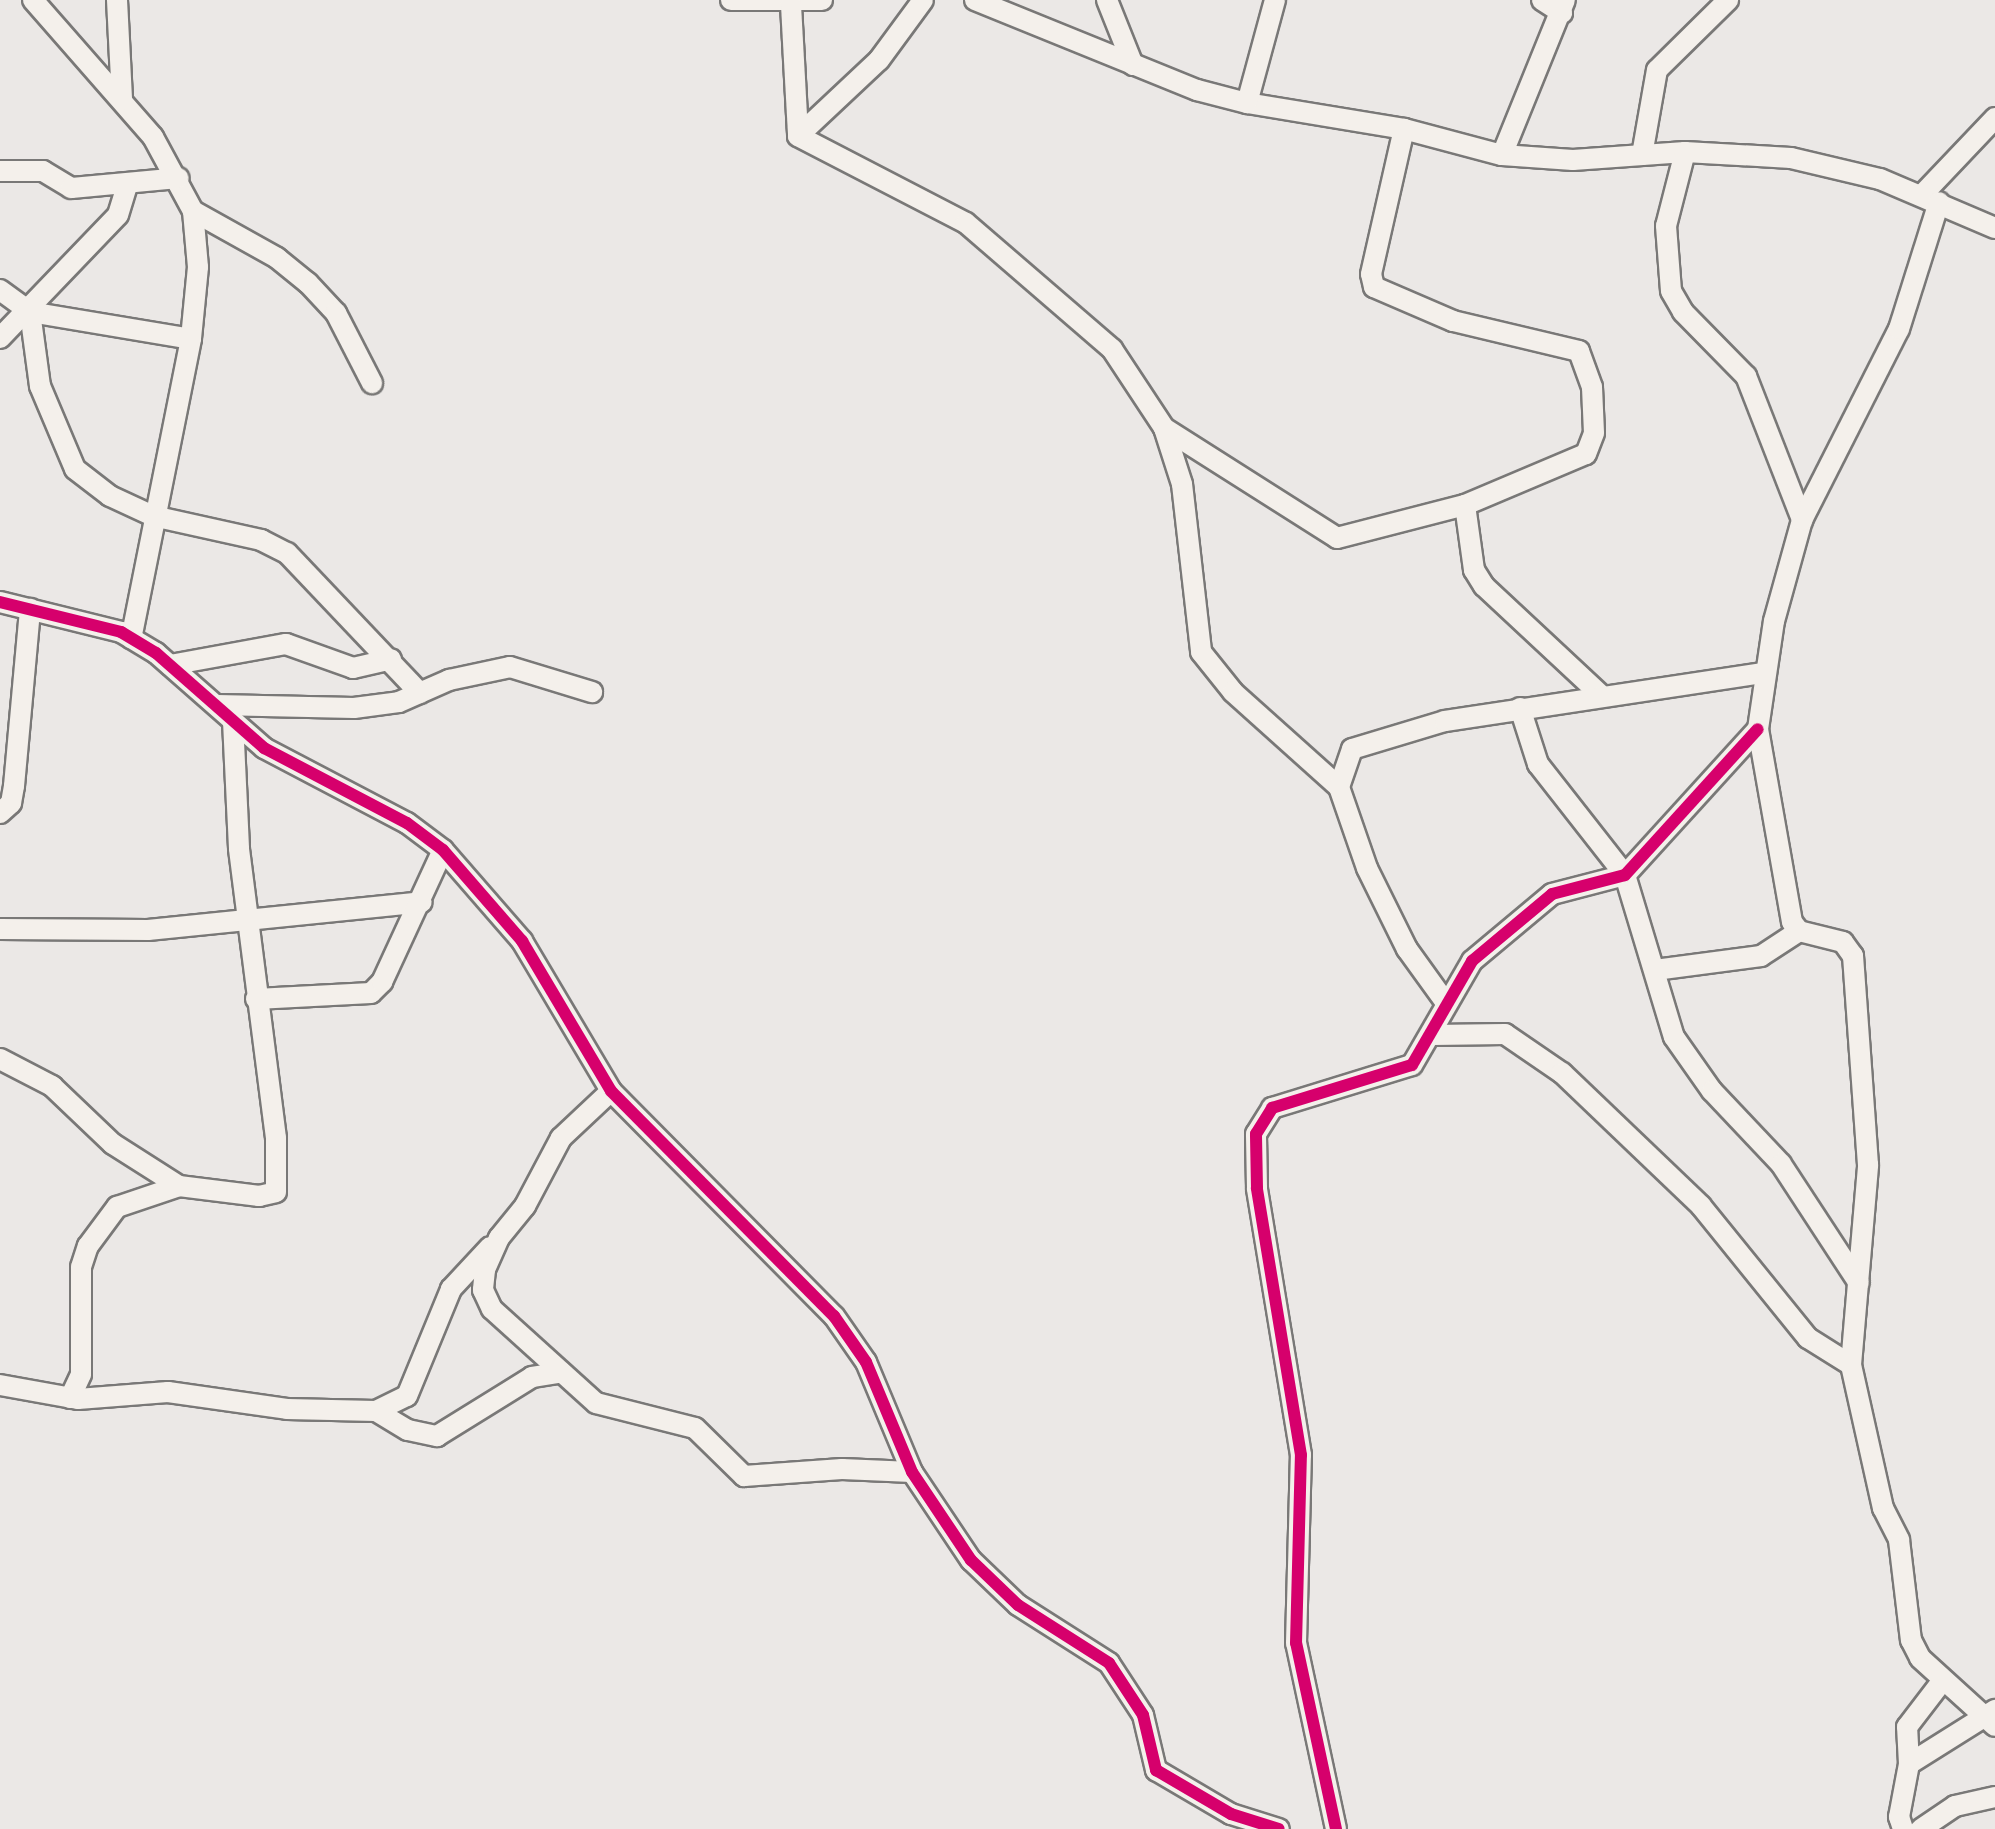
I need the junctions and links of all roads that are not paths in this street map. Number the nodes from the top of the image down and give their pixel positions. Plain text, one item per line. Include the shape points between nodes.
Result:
1 (33, 0) edge
2 (117, 0) edge
3 (731, 0) edge
4 (822, 0) edge
5 (923, 0) edge
6 (975, 0) edge
7 (1107, 0) edge
8 (1275, 0) edge
9 (1542, 0) edge
10 (1728, 0) edge
11 (791, 5) junction
12 (1563, 6) edge
13 (1133, 65) junction
14 (122, 100) junction
15 (1247, 103) junction
16 (1995, 118) edge
17 (1404, 129) junction
18 (798, 136) junction
19 (1685, 152) junction
20 (1502, 155) junction
21 (1642, 155) junction
22 (0, 171) edge
23 (179, 178) junction
24 (127, 185) junction
25 (1931, 198) junction
26 (193, 211) junction
27 (1995, 228) edge
28 (0, 290) edge
29 (27, 311) junction
30 (0, 338) edge
31 (191, 339) junction
32 (372, 383) dead end
33 (1164, 428) junction
34 (1465, 505) junction
35 (153, 516) junction
36 (1802, 520) junction
37 (0, 602) edge
38 (30, 609) junction
39 (131, 638) junction
40 (391, 659) junction
41 (170, 665) junction
42 (1763, 673) junction
43 (592, 692) dead end
44 (420, 693) junction
45 (1600, 694) junction
46 (217, 705) junction
47 (1520, 708) junction
48 (233, 720) junction
49 (1758, 729) junction
50 (1339, 787) junction
51 (0, 813) edge
52 (443, 850) junction
53 (1625, 875) junction
54 (422, 902) junction
55 (246, 921) junction
56 (0, 929) edge
57 (1799, 931) junction
58 (1655, 970) junction
59 (256, 999) junction
60 (1446, 1003) junction
61 (1433, 1035) junction
62 (0, 1059) edge
63 (611, 1091) junction
64 (179, 1186) junction
65 (499, 1238) junction
66 (1859, 1283) junction
67 (1851, 1365) junction
68 (562, 1372) junction
69 (0, 1385) edge
70 (70, 1398) junction
71 (376, 1411) junction
72 (912, 1472) junction
73 (1943, 1680) junction
74 (1992, 1718) edge
75 (1909, 1764) junction
76 (1995, 1797) edge
77 (1279, 1829) edge
78 (1336, 1829) edge
79 (1903, 1829) edge
80 (1921, 1829) edge

1 - 14 street
2 - 14 street
3 - 11 street
4 - 11 street
5 - 18 street via 879,60
6 - 13 street
7 - 13 street
8 - 15 street
9 - 12 street
10 - 21 street via 1657,70
11 - 18 street
12 - 20 street
13 - 15 street
14 - 23 street
15 - 17 street
16 - 25 street
17 - 20 street
17 - 34 street via 1371,274 1374,287 1453,321 1579,351 1592,387 1594,433 1586,454
18 - 33 street via 925,197 1006,253 1112,349
19 - 21 street
19 - 25 street via 1791,158
19 - 36 street via 1666,226 1671,291 1683,312 1746,376
20 - 21 street
22 - 24 street via 43,171 71,188
23 - 24 street
23 - 26 street
24 - 29 street via 118,215
25 - 27 street
25 - 36 street via 1899,329
26 - 31 street via 198,267
26 - 32 street via 277,258 308,283 336,313
28 - 29 street
29 - 30 street
29 - 31 street
29 - 35 street via 40,386 62,451 91,484
31 - 35 street
33 - 34 street via 1337,538
33 - 50 street via 1182,484 1201,652 1233,692
34 - 45 street via 1474,570 1484,586
35 - 39 street
35 - 40 street via 261,540 287,553
36 - 42 street
37 - 38 street
38 - 39 street
38 - 51 street via 14,786 11,803
39 - 41 street
40 - 41 street via 353,668 286,644
40 - 44 street
41 - 46 street
42 - 45 street
42 - 49 street
43 - 44 street via 510,667 449,680
44 - 46 street via 315,711
45 - 47 street
46 - 48 street
47 - 50 street via 1383,735 1352,749
47 - 53 street via 1538,764
48 - 52 street via 264,748 407,823
48 - 55 street
49 - 53 street
49 - 57 street via 1784,896
50 - 60 street via 1385,909
52 - 54 street
52 - 63 street via 522,941
53 - 58 street
53 - 60 street via 1552,894 1529,907 1472,961
54 - 55 street
54 - 59 street via 371,993
55 - 56 street via 135,930
55 - 59 street
57 - 58 street via 1761,956
57 - 66 street via 1843,942 1853,956 1868,1165
58 - 66 street via 1681,1049 1781,1164
59 - 64 street via 276,1138 276,1192 259,1196
60 - 61 street
61 - 67 street via 1482,1030 1526,1045 1661,1164 1808,1338
61 - 78 street via 1424,1052 1399,1073 1272,1108 1256,1134 1257,1188 1301,1455 1296,1643
62 - 64 street via 52,1086 113,1144
63 - 65 street via 561,1138 525,1206
63 - 72 street via 834,1316 866,1362
64 - 70 street via 117,1207 88,1246 81,1267 81,1374
65 - 68 street via 483,1290 492,1309
65 - 71 street via 451,1289 407,1396
66 - 67 street
67 - 73 street via 1883,1508 1899,1540 1911,1640
68 - 71 street via 532,1377 437,1436 408,1430
68 - 72 street via 609,1409 660,1414 695,1428 744,1476 842,1469
69 - 70 street
70 - 71 street via 168,1392 287,1409
72 - 77 street via 971,1560 1018,1605 1109,1663 1131,1690 1156,1770 1219,1809
73 - 74 street
73 - 75 street via 1909,1720
74 - 75 street
75 - 79 street via 1899,1817
76 - 80 street via 1955,1806

